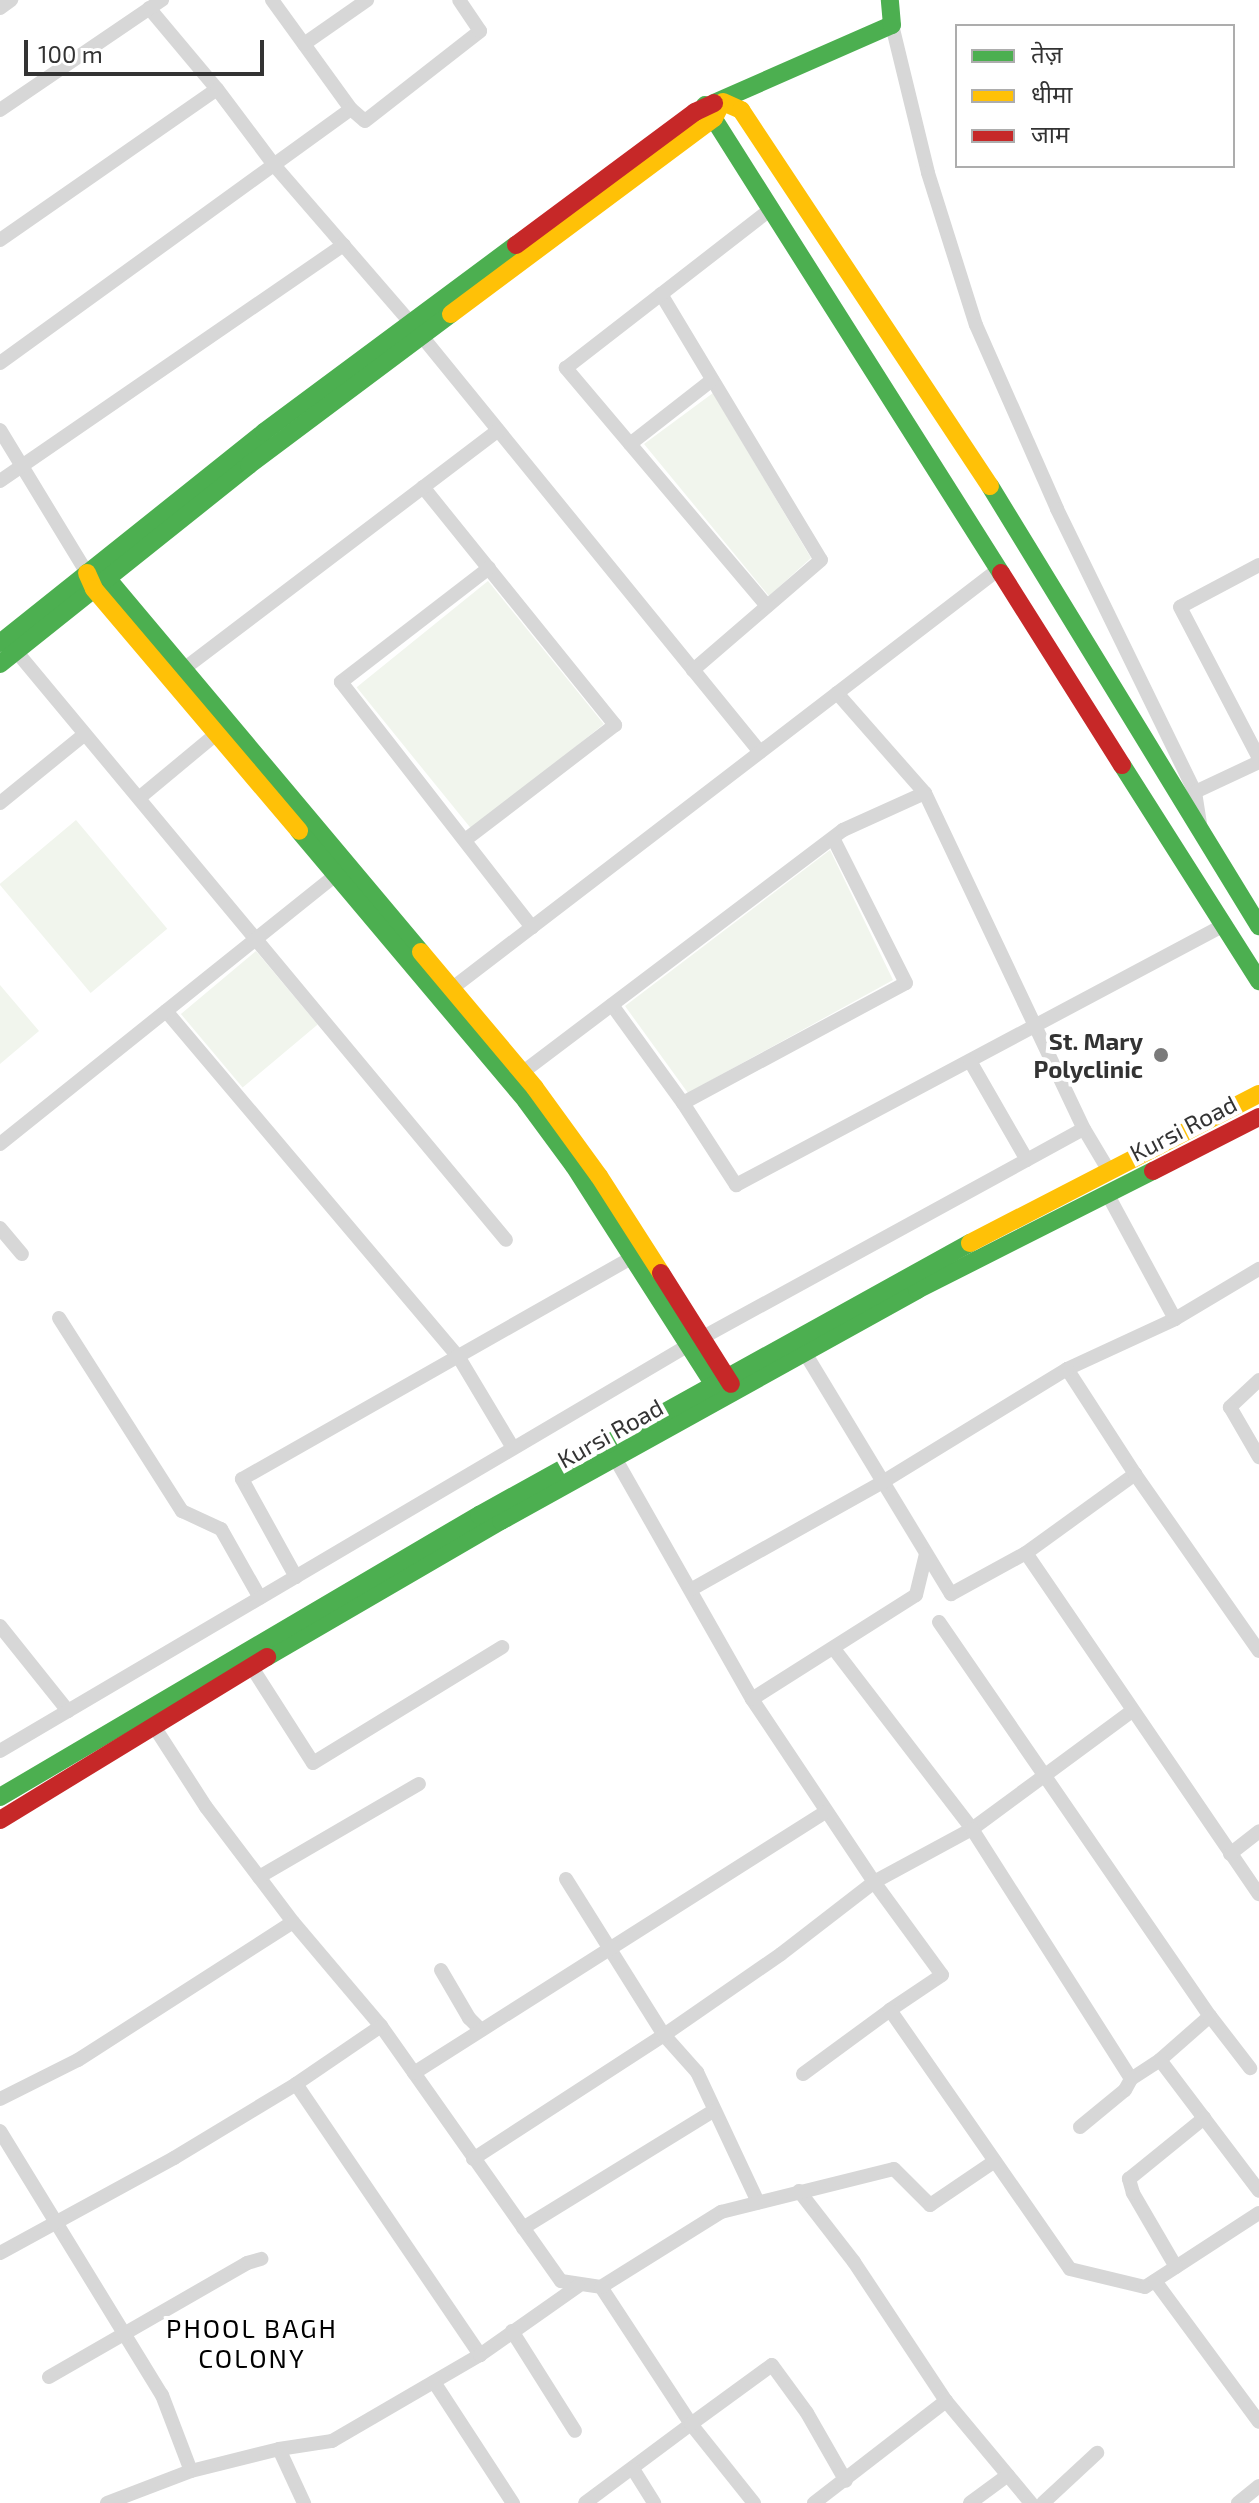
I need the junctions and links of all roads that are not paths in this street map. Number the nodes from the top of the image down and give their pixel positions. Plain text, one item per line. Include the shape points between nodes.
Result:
1 (11, 0) edge
2 (272, 0) edge
3 (367, 0) edge
4 (459, 0) edge
5 (890, 0) edge
6 (156, 4) edge
7 (0, 8) edge
8 (892, 25) junction
9 (304, 44) junction
10 (217, 89) junction
11 (351, 109) junction
12 (714, 109) junction
13 (0, 110) edge
14 (274, 165) junction
15 (772, 208) junction
16 (0, 240) edge
17 (344, 245) junction
18 (661, 294) junction
19 (416, 330) junction
20 (0, 363) edge
21 (712, 380) junction
22 (0, 430) edge
23 (498, 430) junction
24 (630, 444) junction
25 (22, 468) junction
26 (0, 481) edge
27 (423, 487) junction
28 (1259, 565) edge
29 (489, 568) junction
30 (999, 569) junction
31 (96, 580) junction
32 (767, 606) junction
33 (8, 647) edge
34 (0, 664) edge
35 (185, 668) junction
36 (693, 670) junction
37 (837, 693) junction
38 (85, 734) junction
39 (216, 734) junction
40 (760, 752) junction
41 (1259, 760) edge
42 (1195, 792) junction
43 (925, 793) junction
44 (139, 798) junction
45 (0, 803) edge
46 (1202, 834) junction
47 (833, 838) junction
48 (465, 840) junction
49 (342, 870) junction
50 (1224, 925) junction
51 (1259, 926) edge
52 (532, 927) junction
53 (256, 939) junction
54 (1259, 981) edge
55 (446, 994) junction
56 (612, 1005) junction
57 (166, 1011) junction
58 (1036, 1026) junction
59 (970, 1061) junction
60 (523, 1072) junction
61 (1259, 1094) edge
62 (683, 1103) junction
63 (1259, 1117) edge
64 (1084, 1129) junction
65 (0, 1144) edge
66 (1027, 1160) junction
67 (1109, 1171) junction
68 (1107, 1193) junction
69 (0, 1228) edge
70 (506, 1240) dead end
71 (22, 1254) dead end
72 (633, 1257) junction
73 (1259, 1269) edge
74 (59, 1318) dead end
75 (1175, 1319) junction
76 (694, 1342) junction
77 (805, 1353) junction
78 (458, 1356) junction
79 (1067, 1369) junction
80 (1259, 1380) edge
81 (724, 1388) junction
82 (513, 1448) junction
83 (1259, 1457) edge
84 (615, 1458) junction
85 (1135, 1474) junction
86 (881, 1483) junction
87 (1026, 1553) junction
88 (926, 1554) junction
89 (296, 1577) junction
90 (692, 1589) junction
91 (260, 1598) junction
92 (939, 1622) dead end
93 (0, 1626) edge
94 (502, 1647) dead end
95 (834, 1649) junction
96 (1259, 1651) edge
97 (251, 1666) junction
98 (752, 1699) junction
99 (68, 1711) junction
100 (1132, 1711) junction
101 (148, 1717) junction
102 (0, 1751) edge
103 (1042, 1777) junction
104 (419, 1784) dead end
105 (3, 1808) edge
106 (825, 1812) junction
107 (972, 1829) junction
108 (1259, 1831) edge
109 (1230, 1854) junction
110 (259, 1877) junction
111 (566, 1879) dead end
112 (874, 1882) junction
113 (1259, 1894) edge
114 (293, 1922) junction
115 (612, 1947) junction
116 (441, 1970) dead end
117 (890, 2010) junction
118 (1210, 2016) junction
119 (381, 2026) junction
120 (481, 2030) junction
121 (664, 2035) junction
122 (1160, 2060) junction
123 (1250, 2068) dead end
124 (414, 2073) junction
125 (803, 2074) dead end
126 (1131, 2079) junction
127 (296, 2084) junction
128 (0, 2099) edge
129 (713, 2111) junction
130 (1204, 2118) junction
131 (1080, 2127) dead end
132 (0, 2131) edge
133 (473, 2159) junction
134 (995, 2161) junction
135 (799, 2191) junction
136 (1259, 2191) edge
137 (758, 2202) junction
138 (1259, 2213) edge
139 (55, 2221) junction
140 (523, 2228) junction
141 (0, 2253) edge
142 (261, 2259) dead end
143 (1176, 2267) junction
144 (1155, 2281) junction
145 (578, 2286) junction
146 (601, 2287) junction
147 (512, 2331) junction
148 (123, 2332) junction
149 (480, 2355) junction
150 (49, 2377) dead end
151 (434, 2382) junction
152 (946, 2401) junction
153 (1259, 2422) edge
154 (691, 2424) junction
155 (575, 2431) dead end
156 (279, 2449) junction
157 (1097, 2453) dead end
158 (633, 2469) junction
159 (191, 2471) junction
160 (1008, 2475) junction
161 (846, 2481) junction
162 (1259, 2486) edge
163 (107, 2503) edge
164 (304, 2503) edge
165 (513, 2503) edge
166 (585, 2503) edge
167 (654, 2503) edge
168 (754, 2503) edge
169 (814, 2503) edge
170 (970, 2503) edge
171 (1031, 2503) edge
172 (1043, 2503) edge
173 (1238, 2503) edge

1 - 7 street
2 - 9 street
3 - 9 street
4 - 11 street via 480,31 365,121
5 - 8 street
6 - 10 street
6 - 13 street
8 - 12 street via 777,74
8 - 42 street via 928,173 976,325 1057,509
9 - 11 street
10 - 14 street
10 - 16 street
11 - 14 street
12 - 15 street
12 - 19 street
12 - 46 street via 741,110 976,465
14 - 17 street
14 - 20 street
15 - 18 street
15 - 30 street
17 - 19 street
17 - 25 street
18 - 21 street
18 - 24 street via 566,368
19 - 23 street
19 - 31 street via 264,432
21 - 24 street
21 - 32 street via 821,560
22 - 25 street
23 - 27 street
23 - 36 street
24 - 32 street
25 - 26 street
25 - 31 street
27 - 29 street
27 - 35 street
28 - 41 street via 1180,607
29 - 48 street via 341,682
29 - 48 street via 615,725
30 - 37 street
30 - 50 street
31 - 33 street
31 - 35 street
31 - 39 street
32 - 36 street
33 - 34 street
33 - 38 street
35 - 49 street
36 - 40 street
37 - 40 street
37 - 43 street
38 - 44 street
38 - 45 street
39 - 44 street
39 - 49 street
40 - 52 street
41 - 42 street
42 - 46 street
43 - 47 street
43 - 58 street
44 - 53 street
46 - 51 street
47 - 56 street
47 - 62 street via 906,983
48 - 52 street
49 - 53 street
49 - 55 street
50 - 54 street
50 - 58 street
52 - 55 street
53 - 57 street
53 - 70 street
55 - 60 street
55 - 72 street
56 - 60 street
56 - 62 street
57 - 65 street
57 - 78 street
58 - 59 street
58 - 64 street
59 - 62 street via 736,1185
59 - 66 street
60 - 76 street via 599,1176
61 - 67 street, Kursi Road
63 - 68 street, Kursi Road
64 - 66 street
64 - 67 street
66 - 76 street
67 - 81 street, Kursi Road
68 - 75 street
68 - 77 street, Kursi Road
69 - 71 street
72 - 76 street
72 - 78 street
73 - 75 street
74 - 91 street via 182,1511 221,1529
75 - 79 street
76 - 81 street
76 - 82 street
77 - 81 street, Kursi Road
77 - 86 street
78 - 82 street
78 - 89 street via 242,1479
79 - 85 street
79 - 86 street
80 - 83 street via 1230,1407
81 - 84 street, Kursi Road
81 - 101 street, Kursi Road
82 - 89 street
84 - 90 street
84 - 97 street, Kursi Road
85 - 87 street
85 - 96 street
86 - 88 street
86 - 90 street
87 - 88 street via 951,1594
87 - 100 street
88 - 95 street via 916,1595
89 - 91 street
90 - 98 street
91 - 99 street
92 - 103 street
93 - 99 street
94 - 97 street via 313,1763
95 - 98 street
95 - 107 street
97 - 101 street, Kursi Road
98 - 106 street
99 - 102 street
100 - 103 street
100 - 109 street
101 - 105 street, Kursi Road
101 - 110 street
103 - 107 street
103 - 118 street
104 - 110 street
106 - 112 street
106 - 115 street
107 - 112 street
107 - 126 street
108 - 109 street
109 - 113 street
110 - 114 street
111 - 115 street
112 - 117 street via 942,1975
112 - 121 street
114 - 119 street
114 - 128 street via 78,2060
115 - 120 street
115 - 121 street
116 - 120 street
117 - 125 street
117 - 134 street
118 - 122 street
118 - 123 street
119 - 124 street
119 - 127 street
120 - 124 street
121 - 129 street via 697,2072
121 - 133 street
122 - 126 street
122 - 130 street
124 - 133 street
126 - 131 street
127 - 139 street via 174,2158
127 - 149 street
129 - 137 street via 722,2120
129 - 140 street
130 - 136 street
130 - 143 street via 1129,2179
132 - 139 street
133 - 140 street
134 - 135 street via 930,2205 894,2169
134 - 144 street via 1070,2269 1145,2287
135 - 137 street
135 - 152 street via 854,2262
137 - 146 street via 721,2212
138 - 143 street
139 - 141 street
139 - 148 street
140 - 145 street via 561,2281
142 - 148 street
143 - 144 street
144 - 153 street
145 - 146 street
145 - 147 street
146 - 154 street
147 - 149 street
147 - 155 street
148 - 150 street
148 - 159 street via 162,2395
149 - 151 street
151 - 156 street via 332,2441
151 - 165 street
152 - 160 street
152 - 161 street
154 - 158 street
154 - 161 street via 772,2365
154 - 168 street
156 - 159 street
156 - 164 street
157 - 172 street
158 - 166 street
158 - 167 street
159 - 163 street
160 - 170 street
160 - 171 street
161 - 169 street
162 - 173 street

